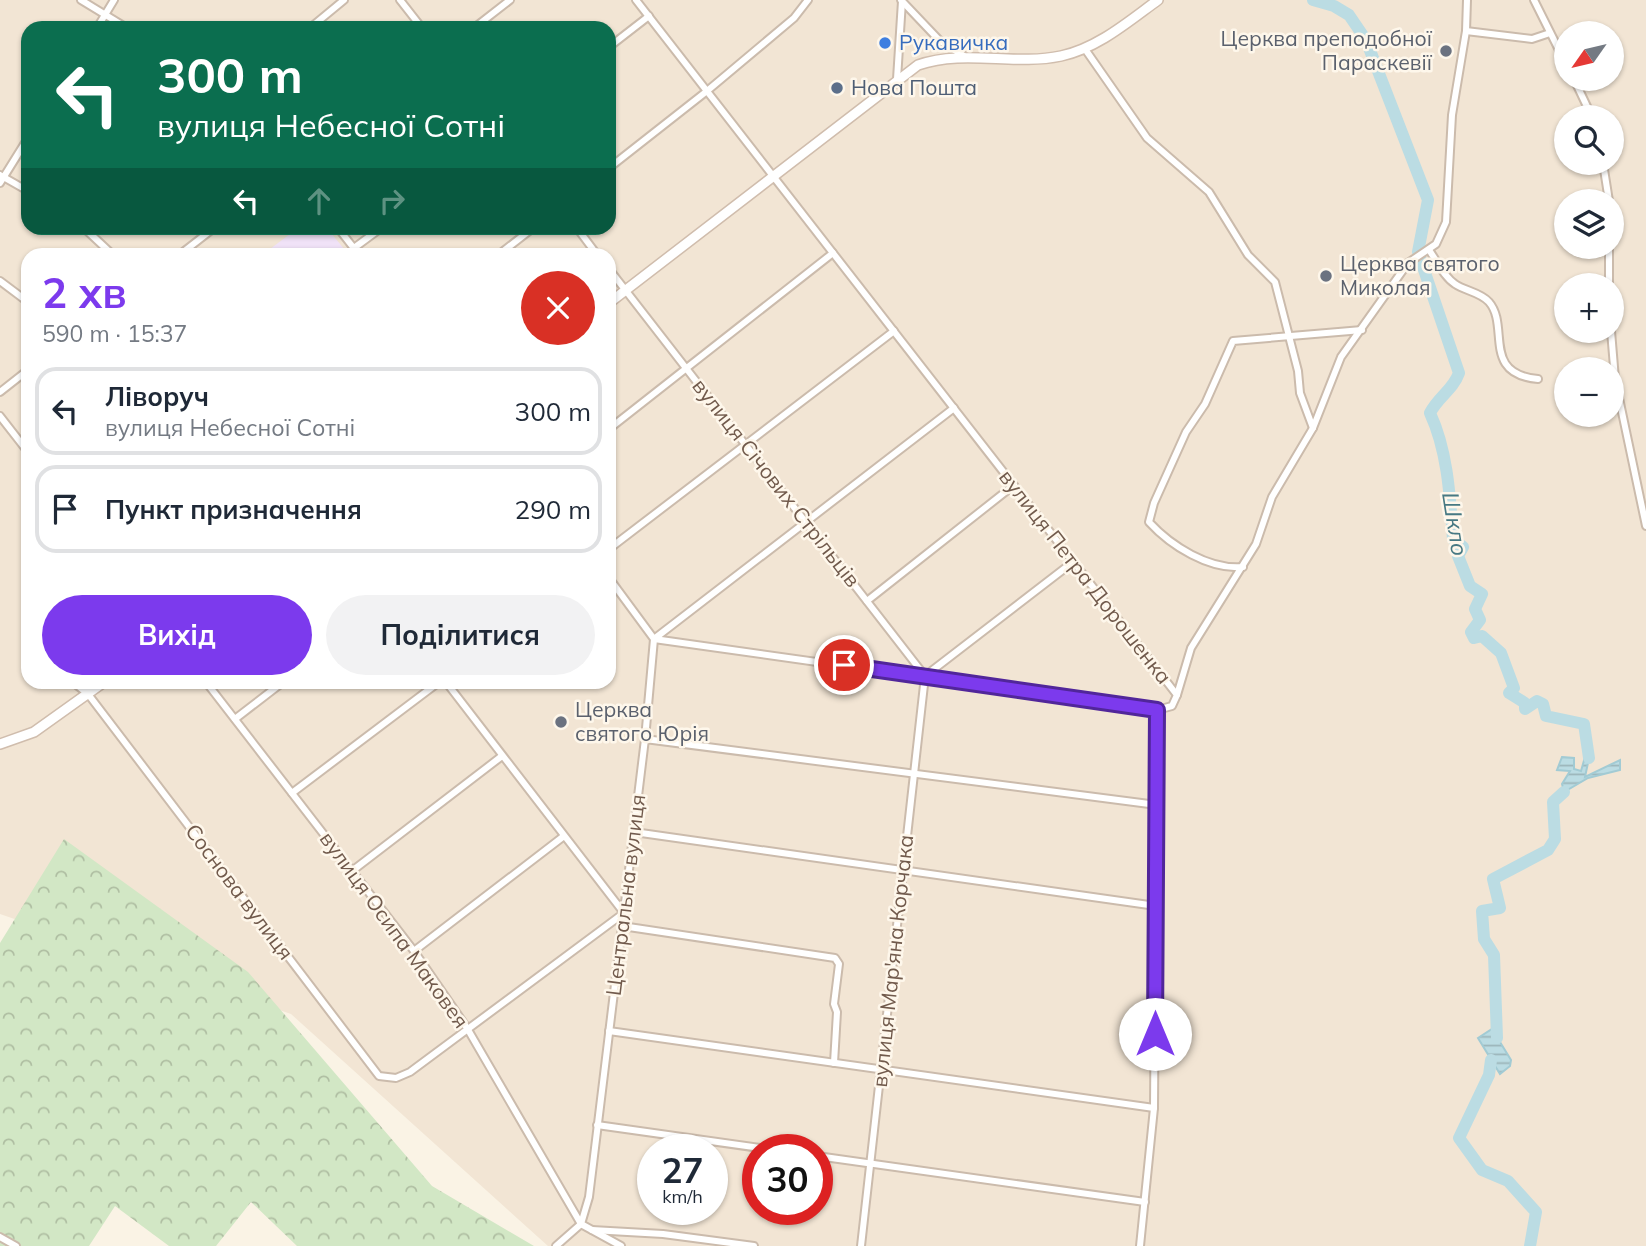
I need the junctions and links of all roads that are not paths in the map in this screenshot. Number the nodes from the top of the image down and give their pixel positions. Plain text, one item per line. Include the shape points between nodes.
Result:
1 (81, 0) edge
2 (114, 0) edge
3 (344, 0) edge
4 (400, 0) edge
5 (510, 0) edge
6 (636, 0) edge
7 (808, 0) edge
8 (1157, 0) edge
9 (1467, 0) edge
10 (1534, 0) edge
11 (902, 1) edge
12 (105, 15) junction
13 (649, 16) junction
14 (101, 21) edge
15 (115, 21) edge
16 (318, 21) edge
17 (416, 21) edge
18 (483, 21) edge
19 (1466, 32) junction
20 (1550, 33) junction
21 (1554, 41) edge
22 (616, 42) edge
23 (1084, 49) junction
24 (964, 56) junction
25 (897, 79) junction
26 (708, 91) junction
27 (21, 148) edge
28 (616, 163) edge
29 (1, 178) edge
30 (775, 178) junction
31 (21, 188) edge
32 (92, 235) edge
33 (205, 235) edge
34 (344, 235) edge
35 (372, 235) edge
36 (524, 235) edge
37 (105, 248) edge
38 (188, 248) edge
39 (354, 248) joint
40 (507, 248) edge
41 (1429, 250) junction
42 (833, 253) junction
43 (616, 278) edge
44 (0, 281) edge
45 (626, 290) junction
46 (21, 297) edge
47 (616, 298) edge
48 (1362, 330) junction
49 (894, 331) junction
50 (1289, 337) junction
51 (1612, 343) edge
52 (686, 368) junction
53 (21, 376) edge
54 (1538, 379) dead end
55 (0, 392) edge
56 (954, 408) junction
57 (0, 416) edge
58 (616, 423) edge
59 (1313, 428) junction
60 (21, 443) edge
61 (746, 444) junction
62 (1014, 485) junction
63 (806, 523) junction
64 (1646, 526) edge
65 (616, 544) edge
66 (1073, 562) junction
67 (1243, 567) junction
68 (616, 587) edge
69 (867, 601) junction
70 (654, 639) junction
71 (925, 676) junction
72 (81, 689) edge
73 (95, 689) edge
74 (211, 689) edge
75 (275, 689) edge
76 (430, 689) edge
77 (451, 689) edge
78 (88, 695) junction
79 (1177, 695) junction
80 (1157, 710) junction
81 (235, 719) junction
82 (645, 739) junction
83 (0, 744) edge
84 (502, 755) junction
85 (915, 774) junction
86 (292, 793) junction
87 (1157, 805) junction
88 (634, 832) junction
89 (564, 836) junction
90 (352, 870) junction
91 (904, 871) junction
92 (1156, 906) junction
93 (624, 914) junction
94 (622, 926) junction
95 (414, 951) junction
96 (467, 1028) junction
97 (609, 1031) junction
98 (834, 1063) junction
99 (881, 1069) junction
100 (1154, 1108) junction
101 (597, 1125) junction
102 (742, 1145) edge
103 (833, 1158) edge
104 (870, 1163) junction
105 (1144, 1202) junction
106 (580, 1224) junction
107 (590, 1230) junction
108 (0, 1237) edge
109 (16, 1246) edge
110 (556, 1246) edge
111 (621, 1246) edge
112 (754, 1246) edge
113 (861, 1246) edge
114 (1140, 1246) edge

1 - 12 street
2 - 12 street
3 - 16 street
4 - 17 street
5 - 18 street
6 - 13 street, вулиця Петра Дорошенка
7 - 26 street via 794,18
8 - 23 street
9 - 19 street
10 - 20 street
11 - 24 street via 940,41
11 - 25 street
12 - 14 street
12 - 15 street
13 - 22 street
13 - 26 street, вулиця Петра Дорошенка
19 - 20 street via 1532,38
19 - 41 street via 1452,115 1446,222
20 - 21 street
23 - 24 street via 1060,56
23 - 50 street via 1147,138 1209,192 1248,255 1275,282
24 - 25 street via 918,65
25 - 30 street
26 - 28 street
26 - 30 street, вулиця Петра Дорошенка
27 - 29 street
29 - 31 street
30 - 42 street, вулиця Петра Дорошенка
30 - 45 street
32 - 37 street
33 - 38 street
34 - 39 street
35 - 39 street
36 - 40 street
41 - 48 street via 1408,263
41 - 54 street via 1451,281 1489,302 1505,361 1518,375
42 - 49 street, вулиця Петра Дорошенка
42 - 52 street
43 - 45 street, вулиця Січових Стрільців
44 - 46 street
45 - 47 street
45 - 52 street, вулиця Січових Стрільців
48 - 50 street
48 - 59 street via 1335,368
49 - 56 street, вулиця Петра Дорошенка
49 - 61 street
50 - 59 street via 1300,393
50 - 67 street via 1233,341 1205,404 1186,432 1149,522 1189,553 1228,568
51 - 64 street via 1615,379
52 - 58 street
52 - 61 street, вулиця Січових Стрільців
53 - 55 street
56 - 62 street, вулиця Петра Дорошенка
56 - 63 street
57 - 60 street
59 - 67 street via 1272,497
61 - 63 street, вулиця Січових Стрільців
61 - 65 street
62 - 66 street, вулиця Петра Дорошенка
62 - 69 street
63 - 69 street, вулиця Січових Стрільців
63 - 70 street
66 - 71 street
66 - 79 street, вулиця Петра Дорошенка
67 - 79 street via 1191,648
68 - 70 street
69 - 71 street, вулиця Січових Стрільців
70 - 71 street
70 - 82 street, Центральна вулиця
71 - 80 street
71 - 85 street, вулиця Мар'яна Корчака
72 - 78 street, Соснова вулиця
73 - 78 street
74 - 81 street, вулиця Осипа Маковея
75 - 81 street
76 - 86 street
77 - 84 street
78 - 83 street via 34,732
78 - 96 street, Соснова вулиця via 379,1076 396,1078 410,1072
79 - 80 street, вулиця Петра Дорошенка via 1172,706
80 - 87 street, вулиця Петра Дорошенка
81 - 86 street, вулиця Осипа Маковея
82 - 85 street
82 - 88 street, Центральна вулиця
84 - 89 street
84 - 90 street
85 - 87 street
85 - 91 street, вулиця Мар'яна Корчака
86 - 90 street, вулиця Осипа Маковея
87 - 92 street, вулиця Петра Дорошенка
88 - 91 street
88 - 93 street, Центральна вулиця
89 - 93 street
89 - 95 street
90 - 95 street, вулиця Осипа Маковея
91 - 92 street
91 - 99 street, вулиця Мар'яна Корчака
92 - 100 street, вулиця Петра Дорошенка
93 - 94 street, Центральна вулиця
93 - 96 street
94 - 97 street, Центральна вулиця
94 - 98 street via 835,958 839,964
95 - 96 street, вулиця Осипа Маковея
96 - 106 street, вулиця Осипа Маковея
97 - 98 street
97 - 101 street, Центральна вулиця
98 - 99 street
99 - 100 street
99 - 104 street, вулиця Мар'яна Корчака
100 - 105 street, вулиця Петра Дорошенка
101 - 102 street
101 - 106 street, Центральна вулиця via 589,1196
103 - 104 street
104 - 105 street
104 - 113 street, вулиця Мар'яна Корчака
105 - 114 street, вулиця Петра Дорошенка
106 - 107 street, вулиця Осипа Маковея
106 - 110 street
107 - 111 street, вулиця Осипа Маковея
107 - 112 street
108 - 109 street

